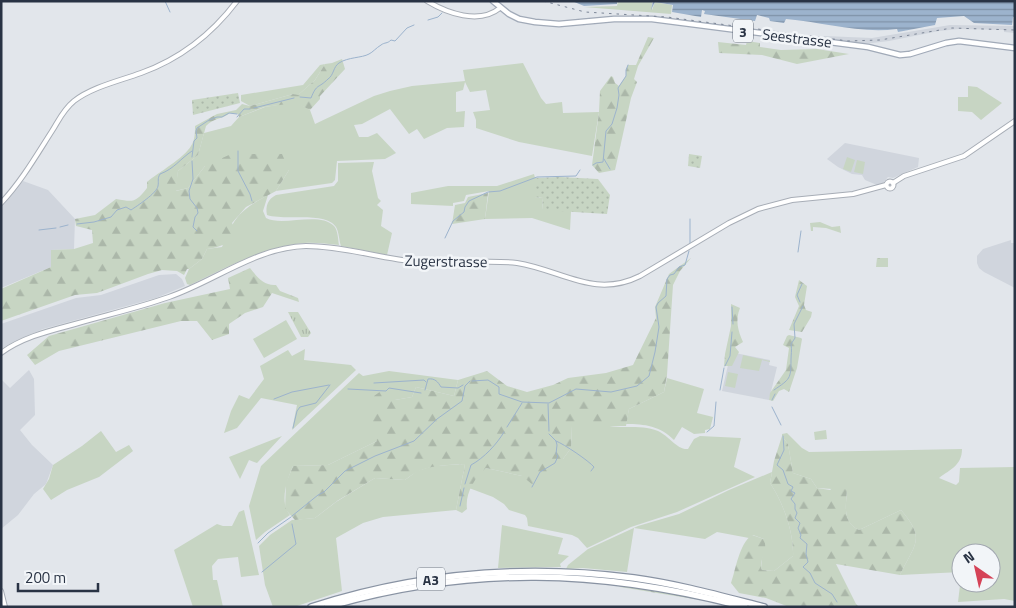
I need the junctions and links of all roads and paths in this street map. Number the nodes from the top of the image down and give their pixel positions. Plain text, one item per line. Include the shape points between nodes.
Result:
1 (237, 1) edge
2 (427, 1) edge
3 (493, 1) edge
4 (500, 8) junction
5 (1015, 48) edge
6 (1015, 121) edge
7 (1, 203) edge
8 (1, 353) edge
9 (1, 592) edge
10 (5, 607) edge
11 (311, 607) edge
12 (328, 607) edge
13 (745, 607) edge
14 (764, 607) edge

1 - 7 main road via 211,31 179,55 72,102 60,114 23,177
2 - 4 main road via 448,12 475,16 488,16
3 - 4 main road, Seestrasse / 3
4 - 5 main road, Seestrasse / 3 via 513,16 535,22 672,21 868,47 898,54 910,54 959,41
6 - 8 main road, Zugerstrasse via 964,156 909,175 890,188 886,185 853,194 792,200 758,209 626,282 587,284 515,263 427,263 324,247 286,248 248,261 178,293 36,335
9 - 10 main road
11 - 14 highway, A3 via 370,590 432,579 489,573 547,572 648,580
12 - 13 highway, A3 via 422,585 533,576 637,584

